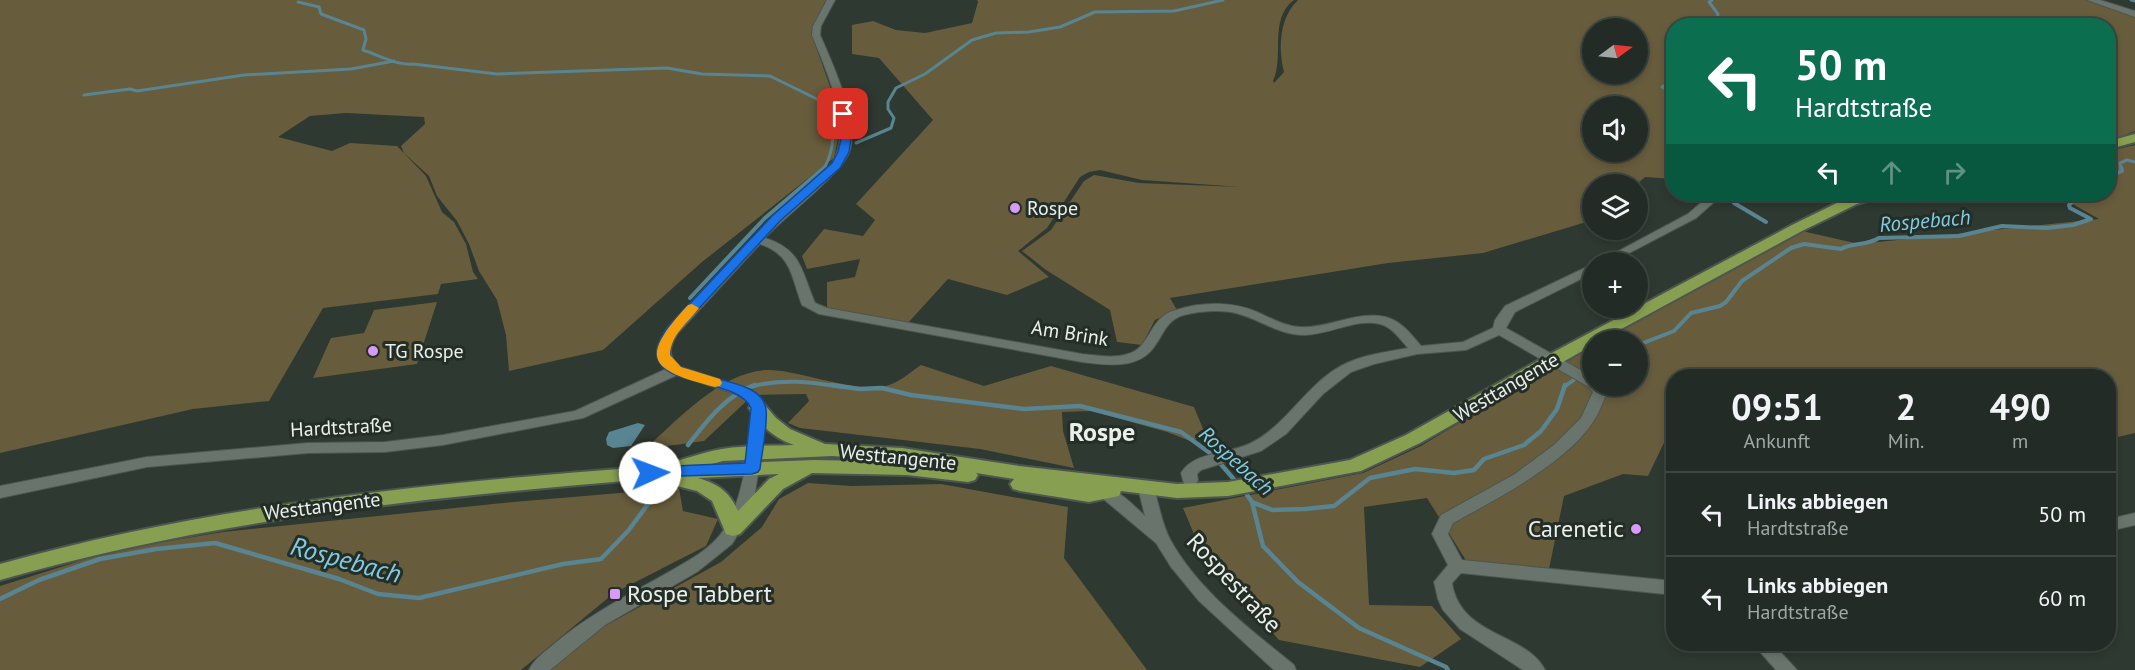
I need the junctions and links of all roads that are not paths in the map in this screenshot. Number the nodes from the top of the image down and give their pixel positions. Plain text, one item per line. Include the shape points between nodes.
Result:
1 (831, 0) edge
2 (2091, 0) edge
3 (2135, 14) edge
4 (2135, 138) edge
5 (2116, 143) edge
6 (1709, 201) edge
7 (1852, 201) edge
8 (757, 239) junction
9 (1623, 252) edge
10 (1582, 273) edge
11 (1499, 330) junction
12 (1417, 350) junction
13 (1554, 359) junction
14 (676, 370) junction
15 (1582, 376) edge
16 (746, 396) junction
17 (1598, 396) edge
18 (832, 450) junction
19 (753, 461) junction
20 (817, 466) junction
21 (650, 473) junction
22 (1190, 480) dead end
23 (1146, 488) junction
24 (0, 492) edge
25 (1103, 492) junction
26 (2135, 519) edge
27 (2116, 523) edge
28 (733, 529) junction
29 (1164, 544) junction
30 (1457, 566) junction
31 (0, 572) edge
32 (1666, 587) edge
33 (1769, 651) edge
34 (538, 670) edge
35 (1287, 670) edge
36 (1536, 670) edge
37 (1788, 670) edge

1 - 8 street via 816,35 839,90 846,139 844,152 836,165
2 - 3 street
4 - 5 main road
6 - 9 street via 1692,216
7 - 13 main road, Westtangente
8 - 12 street, Am Brink via 778,245 792,258 809,305 824,311 1082,358 1131,358 1144,351 1161,321 1177,314 1224,308 1243,311 1290,330 1382,320 1394,325
8 - 14 street via 672,331 663,355
10 - 11 street via 1510,309
11 - 12 street via 1466,346
11 - 13 street
12 - 22 street via 1346,369 1318,391 1281,430 1256,447 1196,466 1189,473
13 - 15 street
13 - 23 main road, Westtangente via 1413,439 1354,466 1228,489
14 - 16 street
14 - 24 street, Hardtstraße via 578,415 442,440 147,462
16 - 18 main road via 783,435
16 - 19 street
17 - 30 street via 1587,420 1559,449 1521,478 1447,519 1440,534
18 - 19 main road, Westtangente
18 - 23 main road, Westtangente via 902,454
19 - 20 main road, Westtangente
19 - 21 main road, Westtangente
19 - 28 street via 748,493
20 - 25 main road, Westtangente via 948,472 1079,494
20 - 28 main road via 776,484
21 - 28 main road via 711,489 729,507
21 - 31 main road, Westtangente via 247,516 116,540
23 - 25 main road, Westtangente
23 - 29 street, Rospestraße
25 - 29 street
26 - 27 street
28 - 34 street via 702,560 580,632
29 - 35 street, Rospestraße via 1199,588
30 - 32 street
30 - 36 street via 1443,582 1448,604 1464,622 1524,657
33 - 37 street

